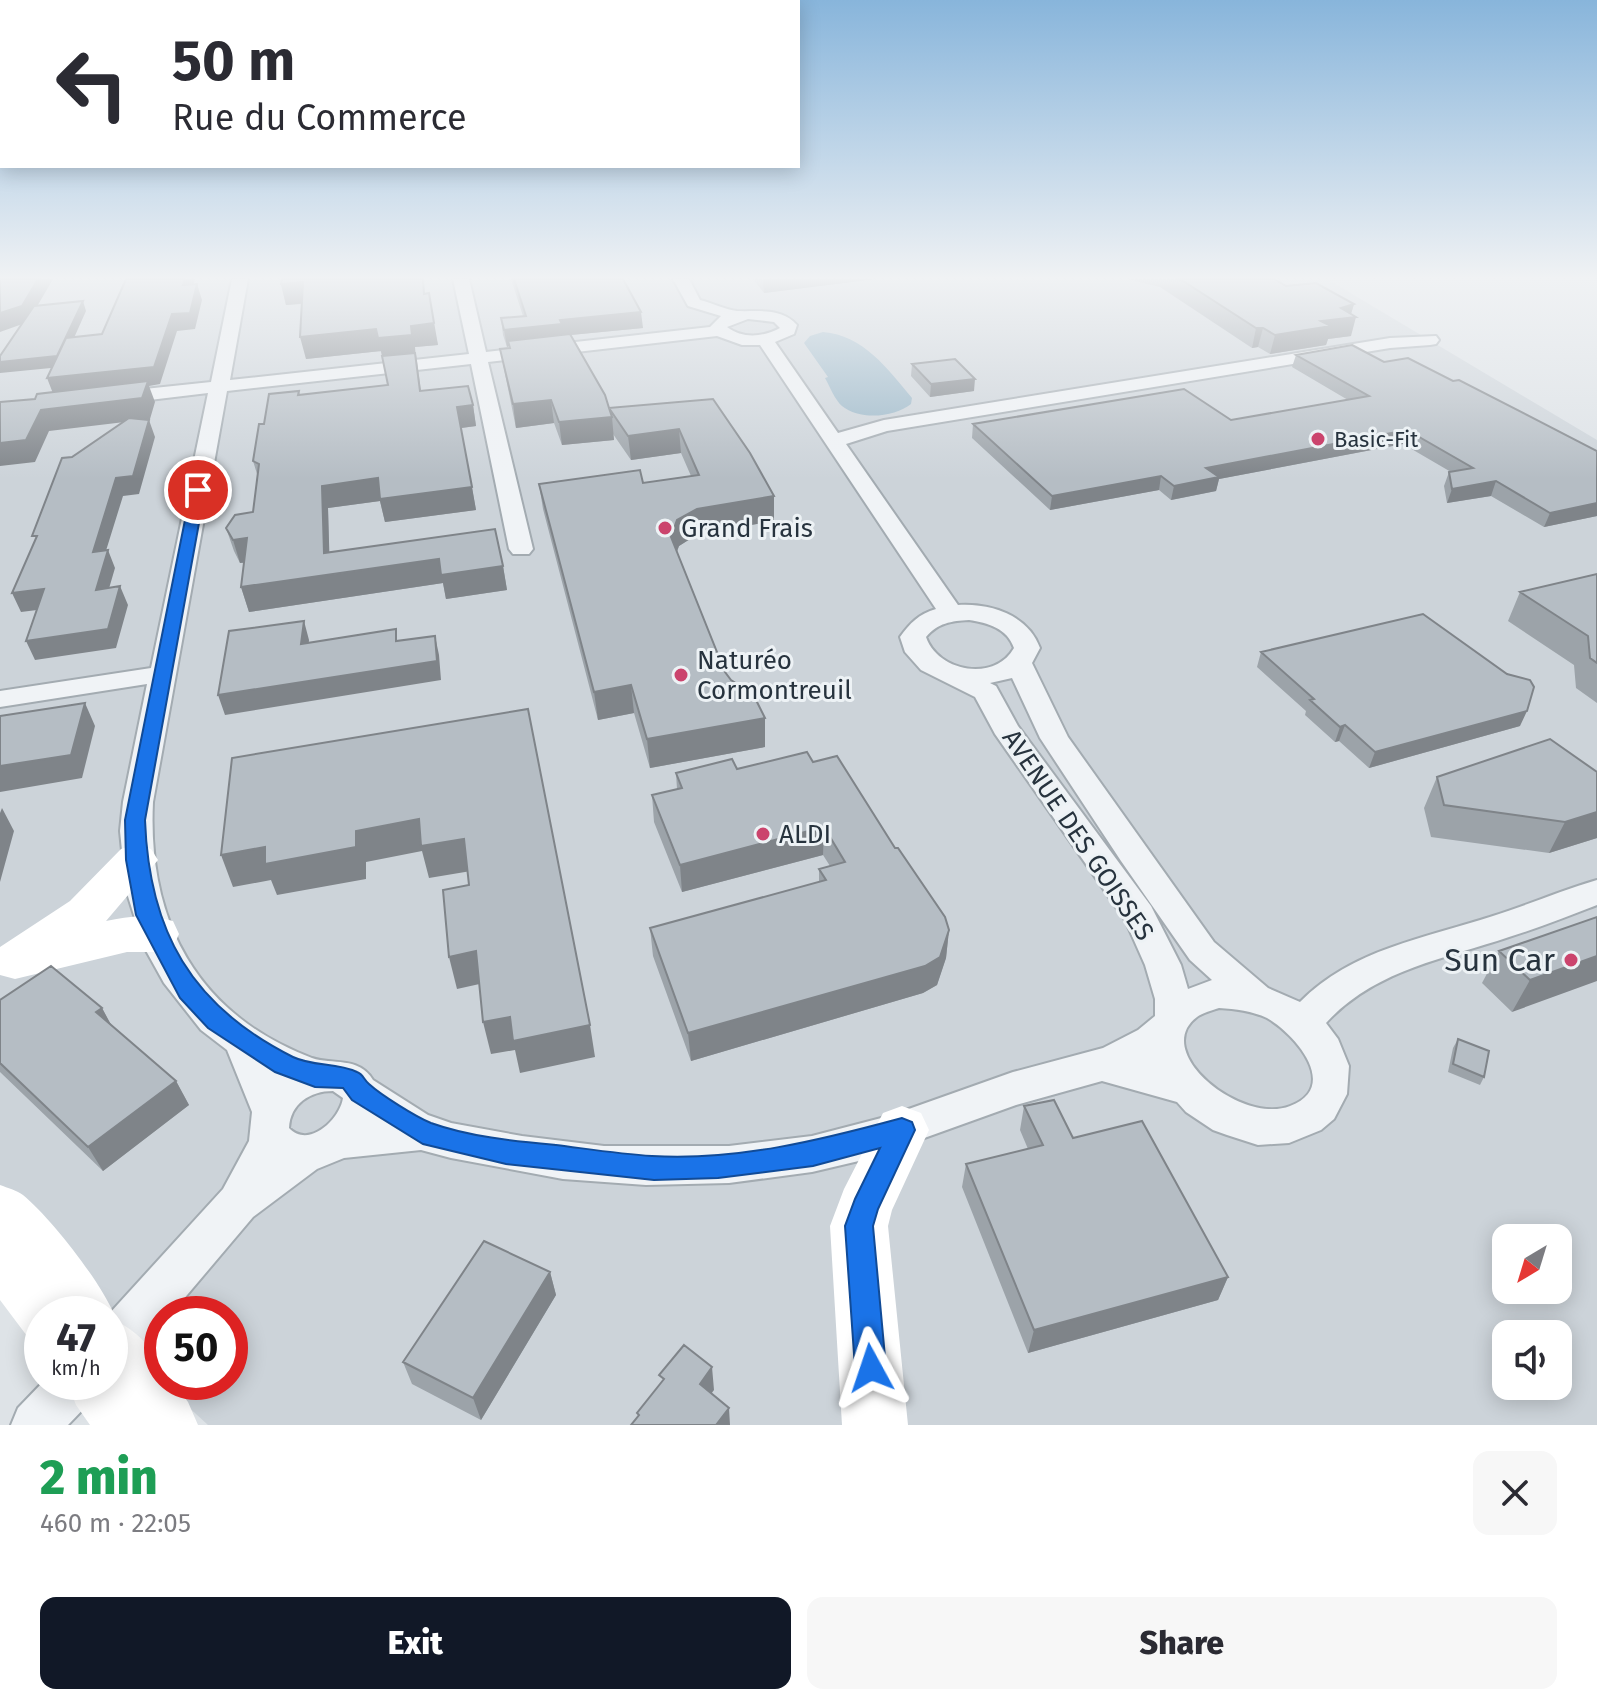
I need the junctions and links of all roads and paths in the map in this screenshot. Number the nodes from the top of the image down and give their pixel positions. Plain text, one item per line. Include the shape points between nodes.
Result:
1 (227, 346) edge
2 (476, 346) edge
3 (595, 346) edge
4 (768, 346) edge
5 (1375, 346) edge
6 (479, 359) junction
7 (219, 387) junction
8 (802, 395) junction
9 (103, 400) edge
10 (884, 426) junction
11 (834, 441) junction
12 (521, 549) dead end
13 (951, 613) junction
14 (1019, 663) junction
15 (163, 674) junction
16 (952, 674) junction
17 (0, 699) edge
18 (136, 860) junction
19 (1597, 892) edge
20 (156, 934) junction
21 (7, 962) edge
22 (1258, 998) junction
23 (1170, 1021) junction
24 (1303, 1023) junction
25 (241, 1037) junction
26 (1106, 1066) junction
27 (315, 1076) junction
28 (1184, 1087) junction
29 (361, 1092) junction
30 (902, 1130) junction
31 (423, 1132) junction
32 (297, 1136) junction
33 (0, 1212) edge
34 (0, 1252) edge
35 (35, 1296) edge
36 (69, 1296) edge
37 (128, 1329) edge
38 (128, 1373) edge
39 (59, 1400) edge
40 (112, 1400) edge
41 (35, 1425) edge
42 (130, 1425) edge
43 (165, 1425) edge
44 (875, 1425) edge

1 - 7 street
2 - 6 street
3 - 6 street
4 - 8 street
5 - 10 street
6 - 7 street
6 - 12 street
7 - 9 street
7 - 15 street
8 - 10 street via 843,421
8 - 11 street
10 - 11 street
11 - 13 street
13 - 14 street, AVENUE DES GOISSES via 987,615 1017,629 1027,648
13 - 16 street, AVENUE DES GOISSES via 926,621 913,637 925,661
14 - 16 street via 990,676
14 - 22 street, AVENUE DES GOISSES via 1054,738 1202,951
15 - 17 street
15 - 18 street via 135,820
16 - 23 street, AVENUE DES GOISSES via 986,692 1005,728 1139,915 1173,999
18 - 20 street
18 - 21 main road via 86,913
19 - 24 street via 1374,966 1323,998
20 - 21 main road via 127,934
20 - 25 street via 189,992
22 - 23 street via 1217,993 1199,997
22 - 24 street
23 - 26 street via 1151,1043
23 - 28 street via 1165,1046
24 - 28 street via 1323,1048 1332,1076 1330,1094 1306,1120 1283,1127 1230,1119
25 - 27 street
25 - 32 street
26 - 28 street
26 - 30 street via 1014,1089
27 - 29 street via 351,1080
27 - 32 street via 289,1090
29 - 31 street
29 - 32 street via 359,1117
30 - 31 street via 813,1154 654,1168 506,1152
30 - 44 main road via 859,1226
31 - 32 street
32 - 37 street
33 - 36 main road
34 - 35 main road
38 - 43 main road
39 - 41 street
40 - 42 main road

